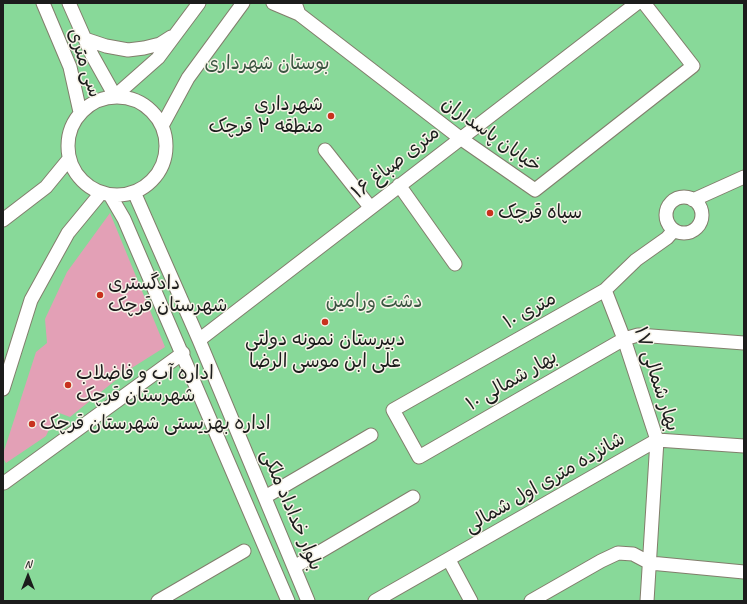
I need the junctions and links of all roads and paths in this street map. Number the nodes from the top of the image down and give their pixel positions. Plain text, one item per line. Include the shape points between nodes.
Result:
1 (43, 3) edge
2 (69, 3) edge
3 (200, 3) edge
4 (243, 3) edge
5 (273, 3) edge
6 (637, 3) edge
7 (644, 3) edge
8 (297, 8) edge
9 (176, 34) junction
10 (85, 39) junction
11 (115, 96) junction
12 (80, 112) junction
13 (162, 126) junction
14 (460, 138) junction
15 (325, 150) dead end
16 (69, 159) junction
17 (744, 177) edge
18 (399, 185) junction
19 (134, 192) junction
20 (106, 194) junction
21 (693, 200) junction
22 (370, 207) junction
23 (3, 220) edge
24 (674, 230) junction
25 (455, 264) dead end
26 (605, 290) junction
27 (624, 339) junction
28 (199, 340) junction
29 (744, 343) edge
30 (183, 353) junction
31 (3, 389) edge
32 (372, 435) dead end
33 (657, 440) junction
34 (744, 446) edge
35 (419, 457) joint
36 (4, 482) edge
37 (265, 497) junction
38 (413, 497) dead end
39 (244, 551) dead end
40 (449, 560) junction
41 (650, 563) junction
42 (294, 567) junction
43 (744, 572) edge
44 (158, 601) edge
45 (288, 601) edge
46 (308, 601) edge
47 (375, 601) edge
48 (471, 601) edge
49 (531, 601) edge
50 (647, 601) edge

1 - 12 street, سی متری via 70,67
2 - 10 street, سی متری
3 - 9 street
4 - 13 street via 188,78
5 - 8 street, خیابان پاسداران
6 - 14 street, ۱۶ متری صباغ
7 - 14 street, خیابان پاسداران via 693,66 535,190
8 - 14 street, خیابان پاسداران
9 - 10 street via 160,44 128,50
9 - 11 street via 158,58
10 - 11 street, سی متری
11 - 12 street via 102,98
11 - 13 street via 130,98 144,104 155,114
12 - 16 street via 68,134
13 - 19 street via 166,139 166,153 162,165 146,186
14 - 18 street, ۱۶ متری صباغ
15 - 22 street
16 - 20 street via 81,180
16 - 23 street via 46,187
17 - 21 street
18 - 22 street, ۱۶ متری صباغ
18 - 25 street
19 - 20 street via 122,195
19 - 28 street, بلوار خداداد ملکی
20 - 30 street, بلوار خداداد ملکی via 124,219
20 - 31 street via 68,233 31,300
21 - 24 street via 681,198 670,203 666,221
21 - 24 street via 701,209 699,225 695,230 685,233
22 - 28 street, ۱۶ متری صباغ
24 - 26 street, ۱۰ متری via 636,260
26 - 27 street, بهار شمالی ۱۷
26 - 35 street, ۱۰ متری via 393,410
27 - 29 street, بهار شمالی ۱۰ via 638,335
27 - 33 street, بهار شمالی ۱۷
27 - 35 street, بهار شمالی ۱۰
28 - 37 street, بلوار خداداد ملکی
30 - 36 street
30 - 45 street, بلوار خداداد ملکی
32 - 37 street
33 - 34 street
33 - 40 street, شانزده متری اول شمالی
33 - 41 street, بهار شمالی ۱۷
37 - 42 street, بلوار خداداد ملکی
38 - 42 street
39 - 44 street
40 - 47 street, شانزده متری اول شمالی
40 - 48 street
41 - 43 street
41 - 49 street via 633,554 618,553
41 - 50 street, بهار شمالی ۱۷
42 - 46 street, بلوار خداداد ملکی

